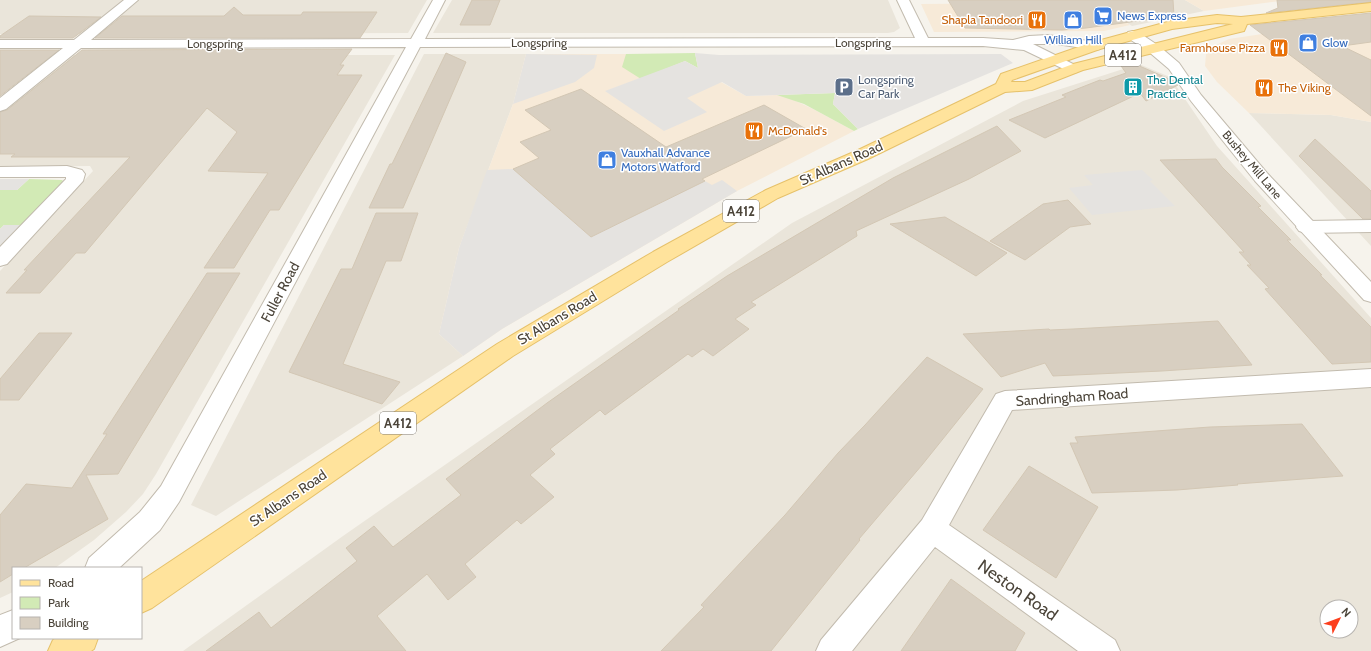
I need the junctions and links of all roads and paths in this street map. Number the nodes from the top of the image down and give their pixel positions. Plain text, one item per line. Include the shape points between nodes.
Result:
1 (132, 0) edge
2 (439, 0) edge
3 (903, 0) edge
4 (1371, 7) edge
5 (1241, 21) junction
6 (1133, 35) junction
7 (415, 43) junction
8 (924, 43) junction
9 (0, 44) edge
10 (77, 44) junction
11 (1012, 44) junction
12 (1095, 46) junction
13 (1153, 48) junction
14 (1053, 59) junction
15 (1072, 69) junction
16 (1002, 87) junction
17 (0, 106) edge
18 (0, 172) edge
19 (1371, 226) edge
20 (1306, 227) junction
21 (0, 260) edge
22 (1371, 295) edge
23 (1371, 378) edge
24 (932, 529) junction
25 (100, 567) edge
26 (142, 597) edge
27 (12, 626) edge
28 (0, 632) edge
29 (82, 639) edge
30 (64, 651) edge
31 (832, 651) edge
32 (1104, 651) edge

1 - 10 street
2 - 7 street, Fuller Road
3 - 8 street
4 - 5 main road, St Albans Road / A412
5 - 6 main road, St Albans Road / A412 via 1217,18 1171,25
5 - 13 main road, St Albans Road / A412 via 1239,28
6 - 12 main road, St Albans Road / A412
6 - 13 street, Bushey Mill Lane
7 - 8 street, Longspring
7 - 10 street, Longspring
7 - 25 street, Fuller Road via 170,494 150,520
8 - 11 street, Longspring
9 - 10 street, Longspring
10 - 17 street
11 - 12 street via 1033,39
11 - 14 street, Longspring via 1028,47
12 - 14 main road, St Albans Road / A412
13 - 15 main road, St Albans Road / A412
13 - 20 street, Bushey Mill Lane via 1174,66 1261,177
14 - 15 street, Longspring
14 - 16 main road, St Albans Road / A412 via 1006,77
15 - 16 main road, St Albans Road / A412 via 1027,87
16 - 26 main road, St Albans Road / A412 via 862,155 772,194 504,350
18 - 21 street via 67,171 76,174 74,181
19 - 20 street
20 - 22 street, Bushey Mill Lane
23 - 24 street, Sandringham Road via 1005,401
24 - 31 street, Sandringham Road
24 - 32 street, Neston Road
27 - 28 street
29 - 30 main road

